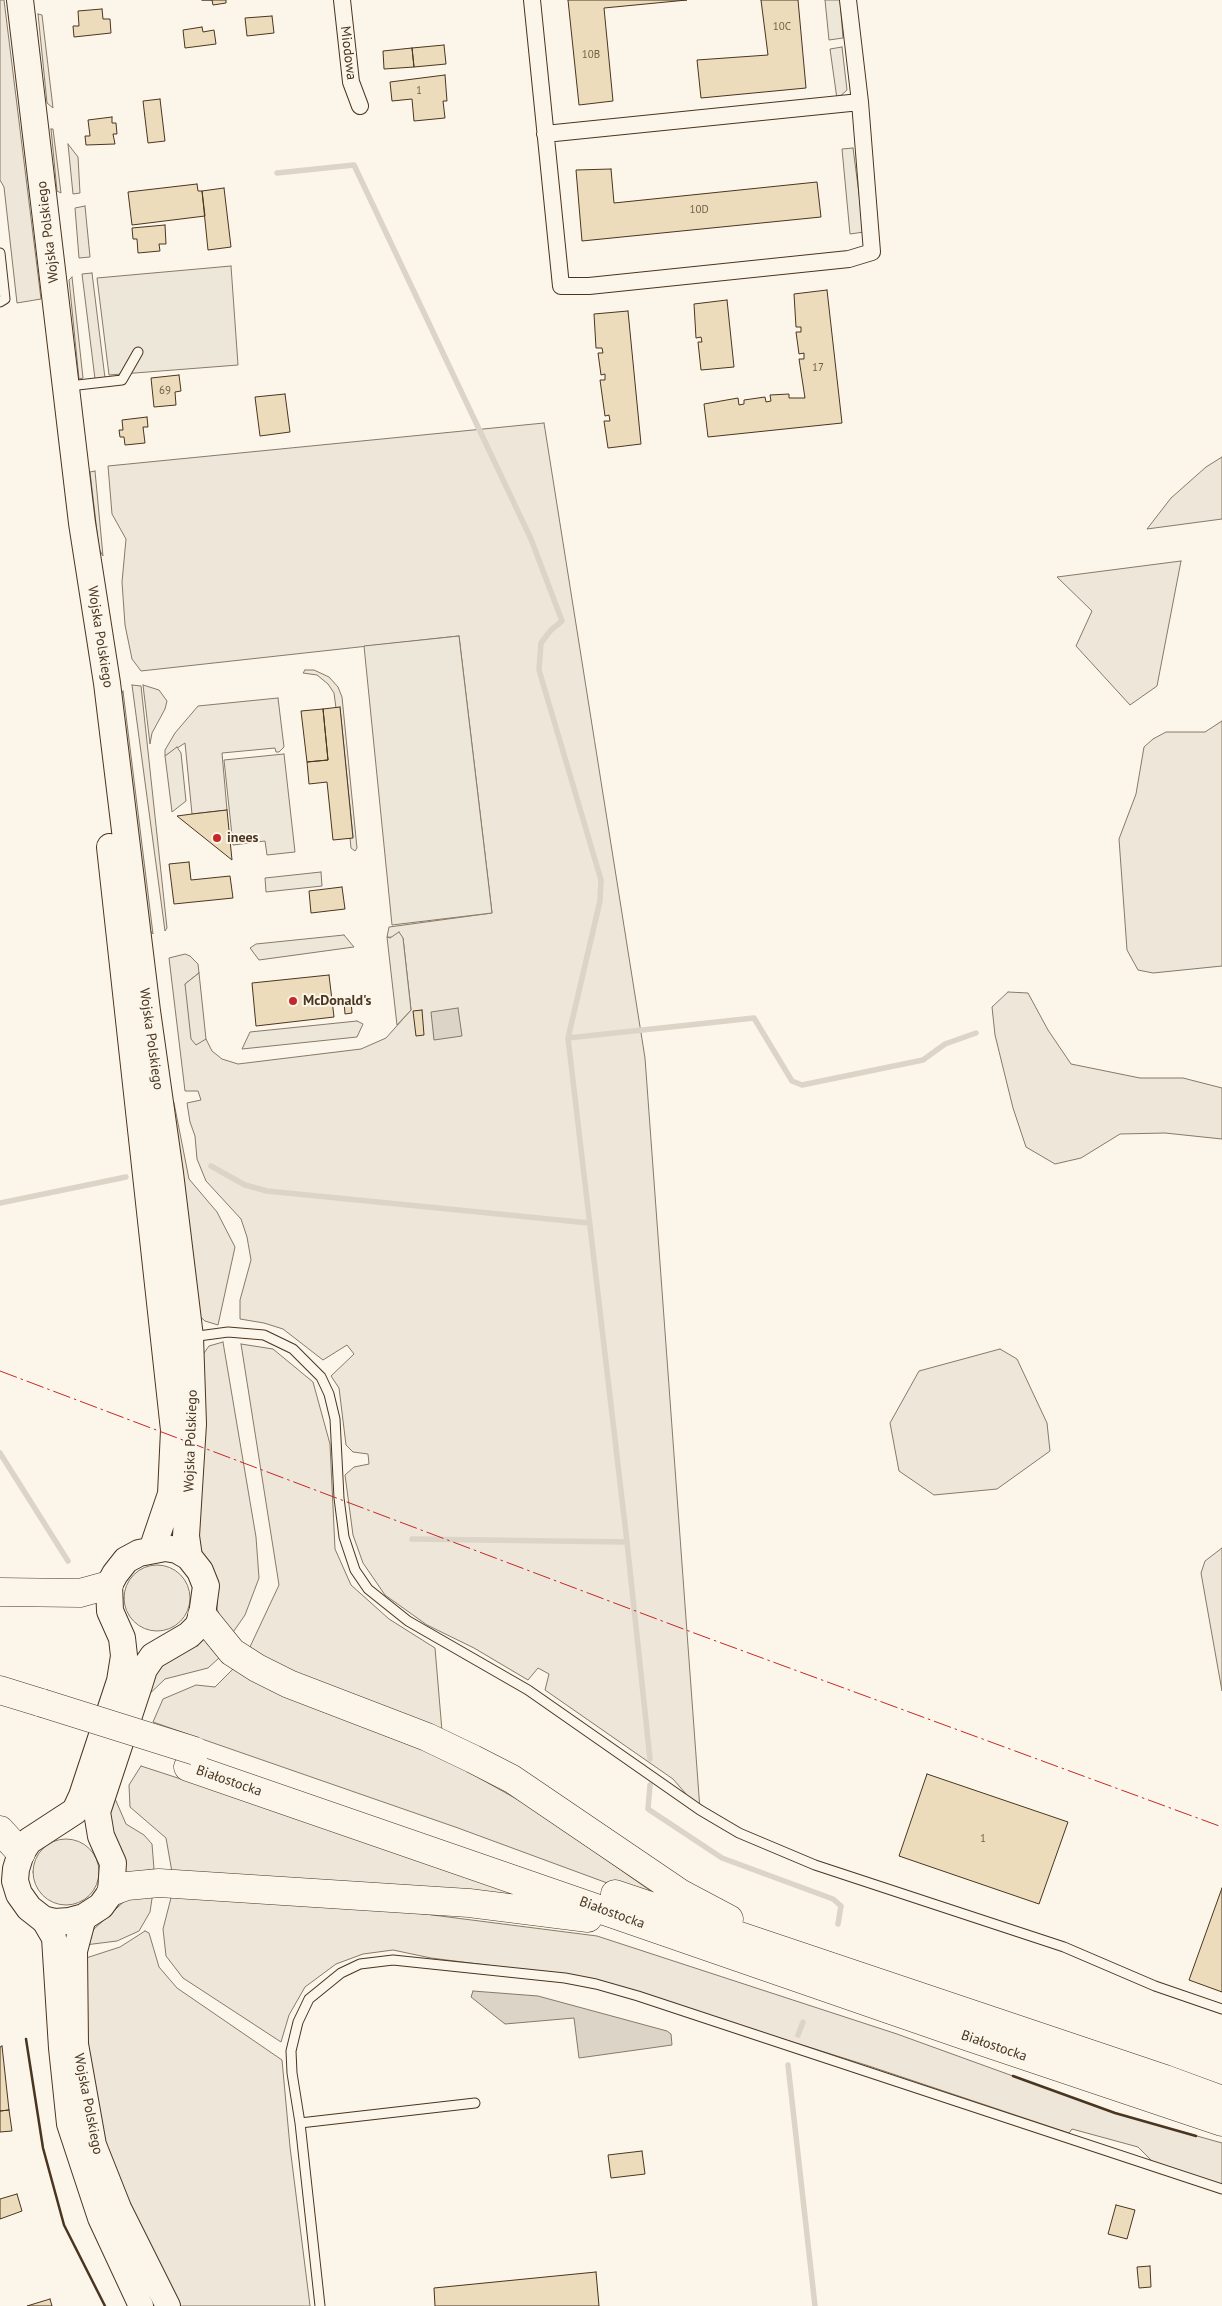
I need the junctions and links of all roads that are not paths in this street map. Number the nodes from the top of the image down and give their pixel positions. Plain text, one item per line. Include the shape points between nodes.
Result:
1 (20, 0) edge
2 (342, 0) edge
3 (532, 0) edge
4 (848, 0) edge
5 (860, 102) junction
6 (360, 106) dead end
7 (544, 134) junction
8 (0, 253) edge
9 (0, 302) edge
10 (138, 352) dead end
11 (66, 386) junction
12 (177, 1339) junction
13 (152, 1550) junction
14 (189, 1557) junction
15 (109, 1585) junction
16 (0, 1592) edge
17 (202, 1615) junction
18 (0, 1690) edge
19 (0, 1709) edge
20 (39, 1711) junction
21 (192, 1759) junction
22 (92, 1797) junction
23 (0, 1830) edge
24 (21, 1853) junction
25 (110, 1892) junction
26 (84, 1917) junction
27 (43, 1918) junction
28 (666, 1932) junction
29 (801, 1957) junction
30 (1222, 2009) edge
31 (1222, 2100) edge
32 (475, 2104) dead end
33 (1222, 2122) edge
34 (300, 2123) junction
35 (1222, 2189) edge
36 (141, 2306) edge
37 (168, 2306) edge
38 (320, 2306) edge

1 - 11 main road, Wojska Polskiego
2 - 6 street, Miodowa via 350,82
3 - 7 street
4 - 5 street
5 - 7 street
5 - 7 street via 872,252 849,259 588,286 560,286
8 - 9 lane via 5,299
10 - 11 lane via 122,380
11 - 12 main road, Wojska Polskiego via 82,523 106,676 130,949
12 - 13 main road, Wojska Polskiego via 171,1494
12 - 14 main road, Wojska Polskiego via 193,1424 186,1536
12 - 30 lane via 228,1332 264,1335 293,1349 321,1377 329,1394 335,1419 344,1537 355,1570 368,1588 408,1621 528,1690 700,1810 739,1833 815,1865 1064,1948 1155,1986
13 - 14 main road via 177,1550
13 - 15 main road via 126,1560
14 - 17 main road via 206,1586
15 - 16 highway via 80,1593
15 - 22 main road via 110,1611 122,1638 123,1667
17 - 22 main road via 198,1626 153,1656 144,1669
17 - 29 highway via 232,1652 257,1668 289,1684 427,1737 512,1779 680,1893
18 - 20 highway, Białostocka
19 - 20 highway, Białostocka
20 - 21 highway, Białostocka, bridge
21 - 28 highway, Białostocka via 383,1833
21 - 29 highway, Białostocka via 371,1809
22 - 24 main road via 29,1841
22 - 25 main road via 98,1825 113,1863
23 - 24 highway
24 - 27 main road via 15,1881 19,1894 29,1908
25 - 26 main road via 101,1906
25 - 28 highway via 127,1886 159,1883 469,1903 563,1914
26 - 27 main road via 55,1922
26 - 37 main road, Wojska Polskiego via 75,1951 74,1990 76,2044 91,2131 119,2208
27 - 36 main road, Wojska Polskiego via 54,1938 70,2124 100,2218
28 - 33 highway, Białostocka
29 - 31 highway, Białostocka
32 - 34 lane
34 - 35 lane via 292,2051 298,2022 309,1999 341,1972 360,1964 393,1960 565,1978 638,1996
34 - 38 lane

